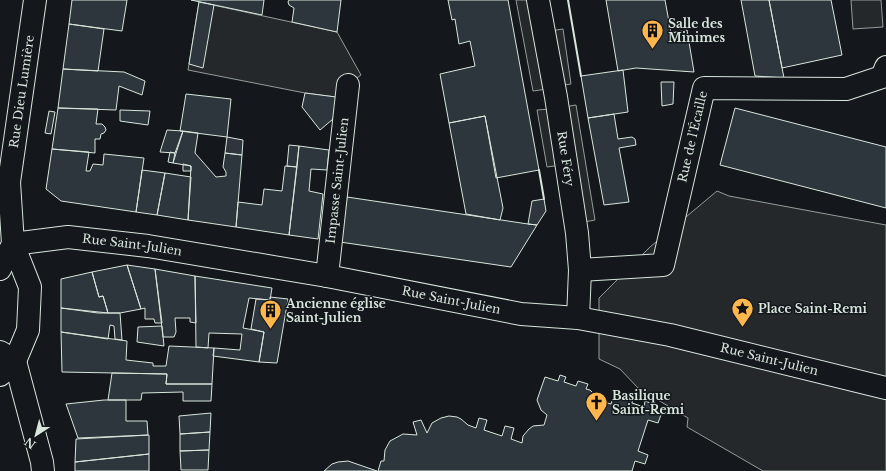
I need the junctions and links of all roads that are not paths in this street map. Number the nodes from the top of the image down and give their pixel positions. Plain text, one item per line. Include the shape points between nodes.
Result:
1 (35, 0) edge
2 (538, 0) edge
3 (886, 68) edge
4 (348, 85) dead end
5 (4, 181) edge
6 (13, 244) junction
7 (0, 269) edge
8 (580, 270) junction
9 (327, 276) junction
10 (578, 318) junction
11 (5, 363) edge
12 (886, 388) edge
13 (42, 467) edge

1 - 5 street, Rue Dieu Lumière
2 - 8 street, Rue Féry via 556,97 577,233
3 - 8 street, Rue de l'Écaille via 882,76 846,89 704,88 662,265
4 - 9 street, Impasse Saint-Julien
5 - 6 street, Rue Dieu Lumière
6 - 7 street
6 - 9 street, Rue Saint-Julien via 68,237 148,246
6 - 11 street via 30,286 28,330
8 - 10 street, Rue Féry
9 - 10 street, Rue Saint-Julien via 521,314
10 - 12 street, Rue Saint-Julien via 677,337
11 - 13 street

